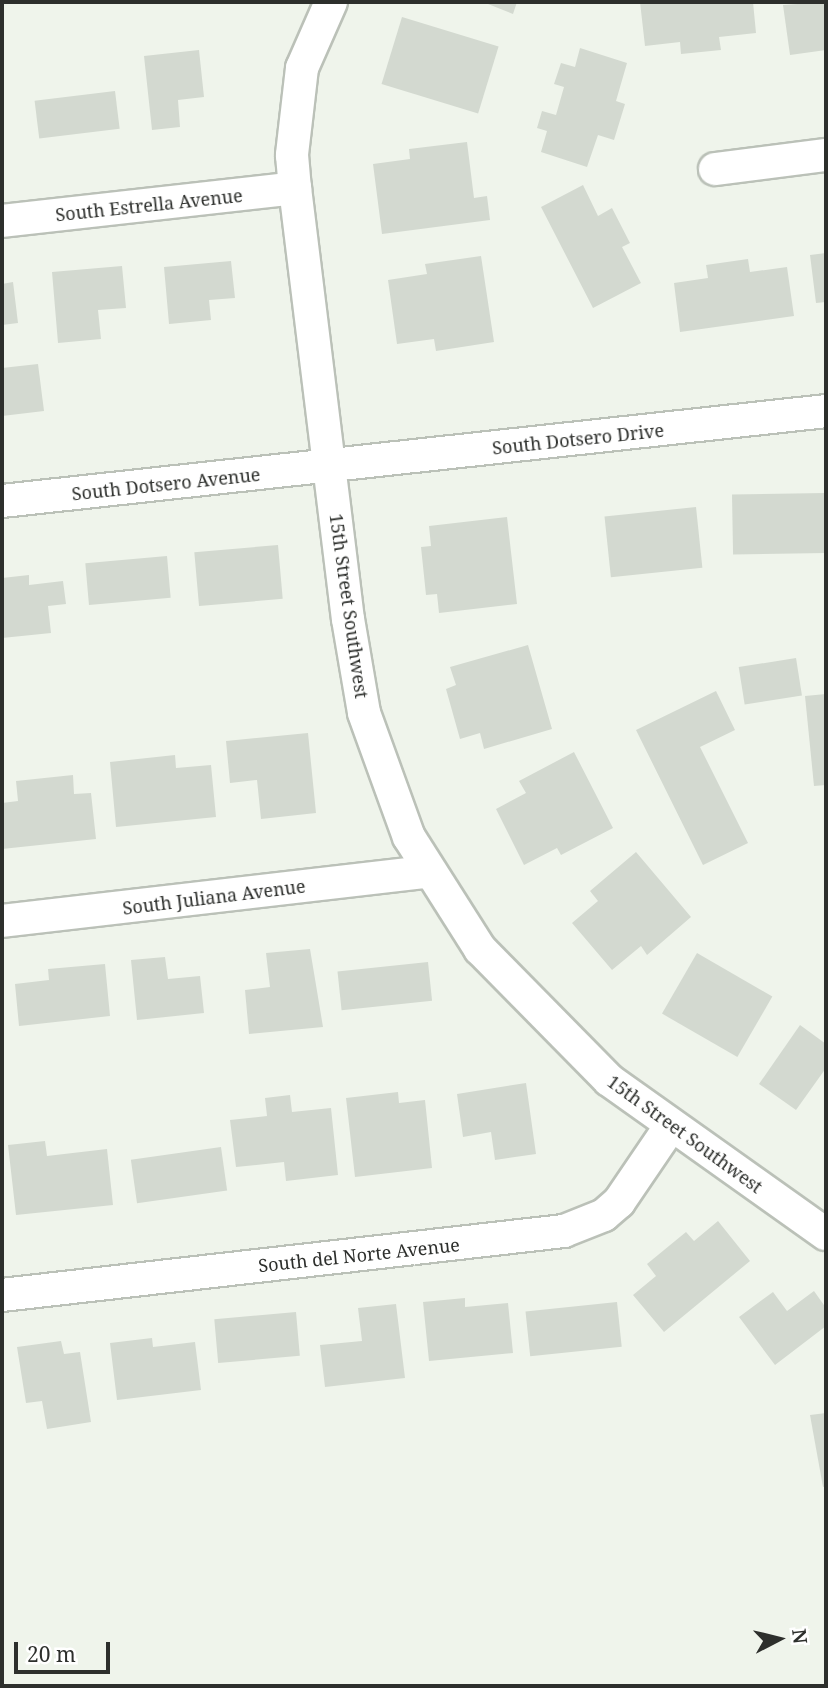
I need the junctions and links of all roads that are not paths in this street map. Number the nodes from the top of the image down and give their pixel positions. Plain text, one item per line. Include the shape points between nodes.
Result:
1 (331, 2) edge
2 (826, 155) edge
3 (715, 169) dead end
4 (295, 188) junction
5 (2, 221) edge
6 (826, 411) edge
7 (330, 467) junction
8 (2, 501) edge
9 (427, 872) junction
10 (2, 921) edge
11 (670, 1127) junction
12 (826, 1234) edge
13 (2, 1295) edge

1 - 4 street, 15th Street Southwest via 302,68 292,155
2 - 3 street
4 - 5 street, South Estrella Avenue
4 - 7 street, 15th Street Southwest
6 - 7 street, South Dotsero Drive
7 - 8 street, South Dotsero Avenue
7 - 9 street, 15th Street Southwest via 364,713 409,837
9 - 10 street, South Juliana Avenue
9 - 11 street, 15th Street Southwest via 480,949 538,1014 608,1080
11 - 12 street, 15th Street Southwest
11 - 13 street, South del Norte Avenue via 619,1202 604,1215 564,1231

